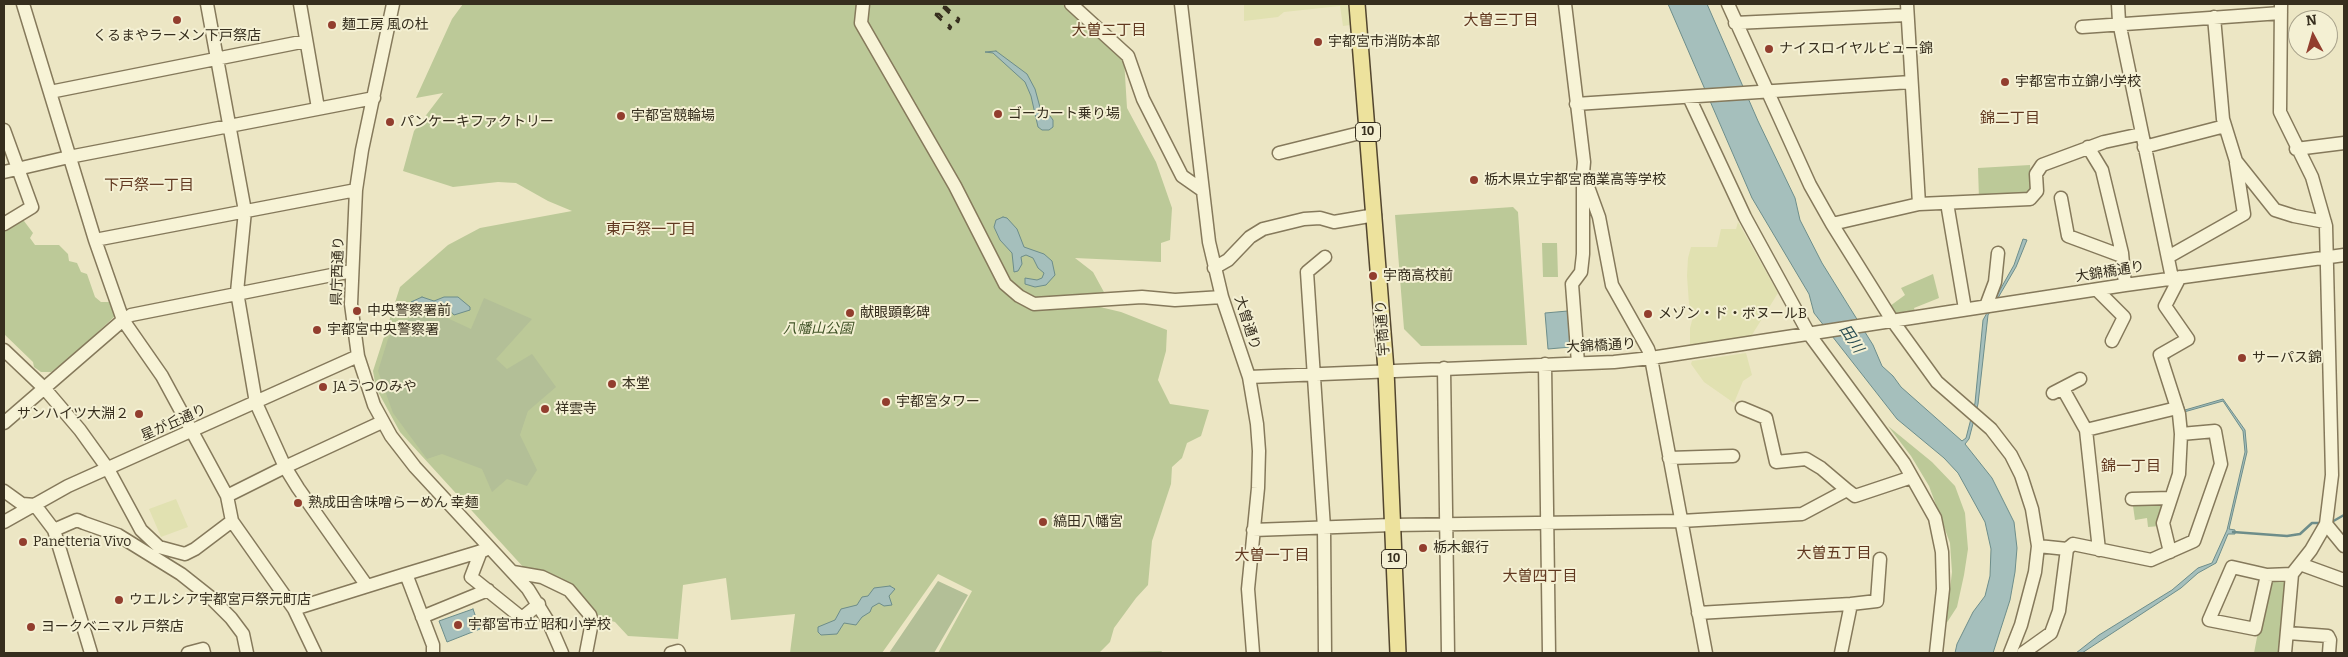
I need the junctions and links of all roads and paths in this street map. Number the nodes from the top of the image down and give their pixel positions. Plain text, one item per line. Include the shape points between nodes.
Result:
1 (23, 4) edge
2 (206, 4) edge
3 (300, 4) edge
4 (393, 4) edge
5 (863, 4) edge
6 (1071, 4) edge
7 (1181, 4) edge
8 (1357, 4) edge
9 (1565, 4) edge
10 (1728, 4) edge
11 (2118, 4) edge
12 (2281, 8) edge
13 (1907, 9) edge
14 (2214, 17) junction
15 (2119, 22) junction
16 (1735, 23) junction
17 (2082, 26) dead end
18 (306, 41) junction
19 (216, 58) junction
20 (1911, 82) junction
21 (50, 92) junction
22 (1766, 93) junction
23 (1693, 97) junction
24 (374, 98) junction
25 (1576, 104) junction
26 (318, 108) junction
27 (228, 126) junction
28 (2225, 126) junction
29 (4, 130) edge
30 (1368, 131) junction
31 (2141, 134) junction
32 (2344, 143) edge
33 (2088, 147) junction
34 (2144, 147) junction
35 (2296, 149) junction
36 (1279, 153) dead end
37 (69, 157) junction
38 (2236, 161) junction
39 (18, 168) junction
40 (4, 172) edge
41 (1583, 173) junction
42 (356, 190) junction
43 (1202, 190) junction
44 (2061, 198) dead end
45 (1947, 203) junction
46 (1919, 204) junction
47 (245, 211) junction
48 (1375, 215) junction
49 (2325, 222) junction
50 (4, 224) edge
51 (1832, 224) junction
52 (95, 240) junction
53 (1998, 253) dead end
54 (2344, 255) edge
55 (1325, 256) dead end
56 (2122, 256) junction
57 (2327, 256) junction
58 (2168, 257) junction
59 (1214, 268) junction
60 (352, 271) junction
61 (2176, 278) junction
62 (2125, 285) junction
63 (2097, 290) junction
64 (237, 292) junction
65 (1222, 297) junction
66 (1986, 306) junction
67 (1965, 310) junction
68 (122, 320) junction
69 (1886, 321) junction
70 (1812, 333) junction
71 (2112, 341) dead end
72 (4, 350) edge
73 (358, 356) junction
74 (1651, 358) junction
75 (1578, 363) junction
76 (1545, 364) junction
77 (1444, 368) junction
78 (1386, 370) junction
79 (1315, 374) junction
80 (1249, 377) junction
81 (2080, 379) dead end
82 (45, 389) junction
83 (256, 403) junction
84 (1742, 408) dead end
85 (2177, 408) junction
86 (382, 422) junction
87 (4, 423) edge
88 (2086, 430) junction
89 (191, 432) junction
90 (2181, 434) junction
91 (1733, 456) dead end
92 (1669, 458) junction
93 (285, 467) junction
94 (108, 469) junction
95 (1912, 477) junction
96 (1847, 490) junction
97 (4, 491) edge
98 (227, 496) junction
99 (2171, 498) junction
100 (2132, 499) dead end
101 (35, 505) junction
102 (1681, 521) junction
103 (4, 522) edge
104 (232, 522) junction
105 (1547, 523) junction
106 (1448, 524) junction
107 (2326, 524) junction
108 (1392, 525) junction
109 (1324, 528) junction
110 (54, 530) junction
111 (1253, 530) junction
112 (2038, 546) junction
113 (2344, 546) edge
114 (486, 549) junction
115 (2067, 549) junction
116 (2099, 550) junction
117 (2170, 552) junction
118 (1880, 559) dead end
119 (2296, 569) junction
120 (513, 572) junction
121 (406, 574) junction
122 (2267, 575) junction
123 (2344, 580) edge
124 (367, 586) junction
125 (488, 590) junction
126 (539, 604) junction
127 (1851, 604) junction
128 (294, 609) junction
129 (1698, 613) junction
130 (422, 617) junction
131 (2288, 633) junction
132 (91, 653) edge
133 (188, 653) edge
134 (204, 653) edge
135 (247, 653) edge
136 (315, 653) edge
137 (433, 653) edge
138 (562, 653) edge
139 (586, 653) edge
140 (671, 653) edge
141 (679, 653) edge
142 (1253, 653) edge
143 (1325, 653) edge
144 (1398, 653) edge
145 (1448, 653) edge
146 (1549, 653) edge
147 (1706, 653) edge
148 (1841, 653) edge
149 (1936, 653) edge
150 (2010, 653) edge
151 (2023, 653) edge
152 (2285, 653) edge
153 (2329, 653) edge

1 - 21 street
2 - 19 street
3 - 18 street
4 - 24 street, 県庁西通り
5 - 65 street via 861,23 959,194 1005,284 1019,296 1034,304 1142,297 1175,300
6 - 43 street via 1128,56 1143,98 1182,176
7 - 43 street, 大曽通り
8 - 30 main road, 宇商通り / 10
9 - 25 street
10 - 16 street
11 - 15 street
12 - 14 street
12 - 35 street via 2280,112
13 - 16 street
13 - 20 street
14 - 15 street
14 - 28 street
15 - 17 street
15 - 31 street
16 - 22 street
18 - 19 street
18 - 26 street
19 - 21 street
19 - 27 street
20 - 22 street
20 - 46 street
21 - 37 street
22 - 23 street
22 - 51 street via 1810,186
23 - 25 street
23 - 70 street via 1745,217
24 - 26 street
24 - 42 street, 県庁西通り
25 - 41 street
26 - 27 street
27 - 37 street
27 - 47 street
28 - 34 street
28 - 38 street
29 - 39 street
30 - 36 street
30 - 48 main road, 宇商通り / 10
31 - 33 street
31 - 34 street
32 - 35 street
33 - 45 street via 2042,165 2036,174 2037,191 2030,199
33 - 56 street via 2102,170
34 - 58 street
35 - 49 street via 2312,177
37 - 39 street
37 - 52 street
38 - 49 street via 2275,210
38 - 58 street via 2244,214
39 - 40 street
39 - 50 street via 32,207
41 - 74 street via 1599,217 1612,285
41 - 75 street via 1583,254 1581,272 1572,284
42 - 47 street
42 - 60 street, 県庁西通り
43 - 59 street, 大曽通り
44 - 56 street via 2068,236
45 - 46 street
45 - 67 street
46 - 51 street
47 - 52 street
47 - 64 street
48 - 59 street via 1334,222 1304,218 1263,229
48 - 78 main road, 宇商通り / 10
49 - 57 street
51 - 69 street
52 - 68 street
53 - 66 street via 1995,282
54 - 57 street, 大錦橋通り
55 - 79 street via 1307,272
56 - 62 street
57 - 61 street, 大錦橋通り
57 - 107 street via 2332,475
58 - 61 street
59 - 65 street, 大曽通り
60 - 64 street
60 - 73 street, 県庁西通り via 352,319
61 - 62 street, 大錦橋通り
61 - 85 street via 2164,306 2188,339 2160,355
62 - 63 street, 大錦橋通り
63 - 66 street, 大錦橋通り
63 - 71 street via 2124,317
64 - 68 street
64 - 83 street
65 - 80 street, 大曽通り
66 - 67 street, 大錦橋通り
67 - 69 street, 大錦橋通り
68 - 82 street
68 - 89 street via 162,376
69 - 70 street, 大錦橋通り
69 - 112 street via 1937,382 1990,429 2011,455 2032,509
70 - 74 street, 大錦橋通り
70 - 95 street
72 - 82 street
73 - 83 street, 星が丘通り
73 - 86 street, 県庁西通り
74 - 75 street, 大錦橋通り
74 - 92 street
75 - 76 street, 大錦橋通り
76 - 77 street, 大錦橋通り
76 - 105 street
77 - 78 street, 大錦橋通り
77 - 106 street
78 - 79 street, 大錦橋通り
78 - 108 main road, 宇商通り / 10
79 - 80 street, 大錦橋通り
79 - 109 street
80 - 111 street, 大曽通り via 1260,451
81 - 88 street via 2058,391
82 - 87 street
82 - 94 street
83 - 89 street, 星が丘通り
83 - 93 street
84 - 96 street via 1766,418 1776,462 1806,459
85 - 88 street
85 - 90 street
86 - 93 street
86 - 114 street, 県庁西通り via 415,467
88 - 116 street
89 - 94 street, 星が丘通り
89 - 98 street
90 - 99 street via 2179,474
90 - 117 street via 2216,431 2221,464 2194,541
91 - 92 street
92 - 102 street
93 - 98 street
93 - 124 street
94 - 101 street, 星が丘通り
94 - 104 street via 141,530 159,547 185,554
95 - 96 street via 1855,496
95 - 149 street via 1935,518 1942,552 1943,589
96 - 102 street via 1802,514
97 - 101 street via 22,504
98 - 104 street
99 - 100 street
99 - 117 street via 2163,523
101 - 103 street, 星が丘通り
101 - 110 street
102 - 105 street
102 - 129 street
104 - 128 street
105 - 106 street
105 - 146 street
106 - 108 street
106 - 145 street
107 - 113 street
107 - 119 street
108 - 109 street
108 - 144 main road, 宇商通り / 10
109 - 111 street
109 - 143 street
110 - 132 street
110 - 135 street via 77,520 84,522 118,536 181,574 231,618 242,634
111 - 142 street, 大曽通り via 1248,589
112 - 115 street
112 - 150 street via 2021,625
114 - 120 street, 県庁西通り
114 - 121 street
114 - 125 street via 471,577
115 - 116 street via 2073,544
115 - 151 street via 2059,611 2051,633
116 - 117 street via 2151,560
118 - 127 street via 1877,601
119 - 122 street
119 - 123 street
119 - 131 street
120 - 126 street, 県庁西通り
120 - 139 street via 542,576 569,590 592,622
121 - 124 street
121 - 130 street
122 - 122 street via 2232,567 2210,620 2255,629
124 - 128 street
125 - 126 street via 522,618
125 - 130 street
126 - 138 street, 県庁西通り
127 - 129 street
127 - 148 street
128 - 136 street
129 - 147 street
130 - 137 street
131 - 152 street
131 - 153 street via 2328,636
133 - 134 street via 203,649
140 - 141 street

